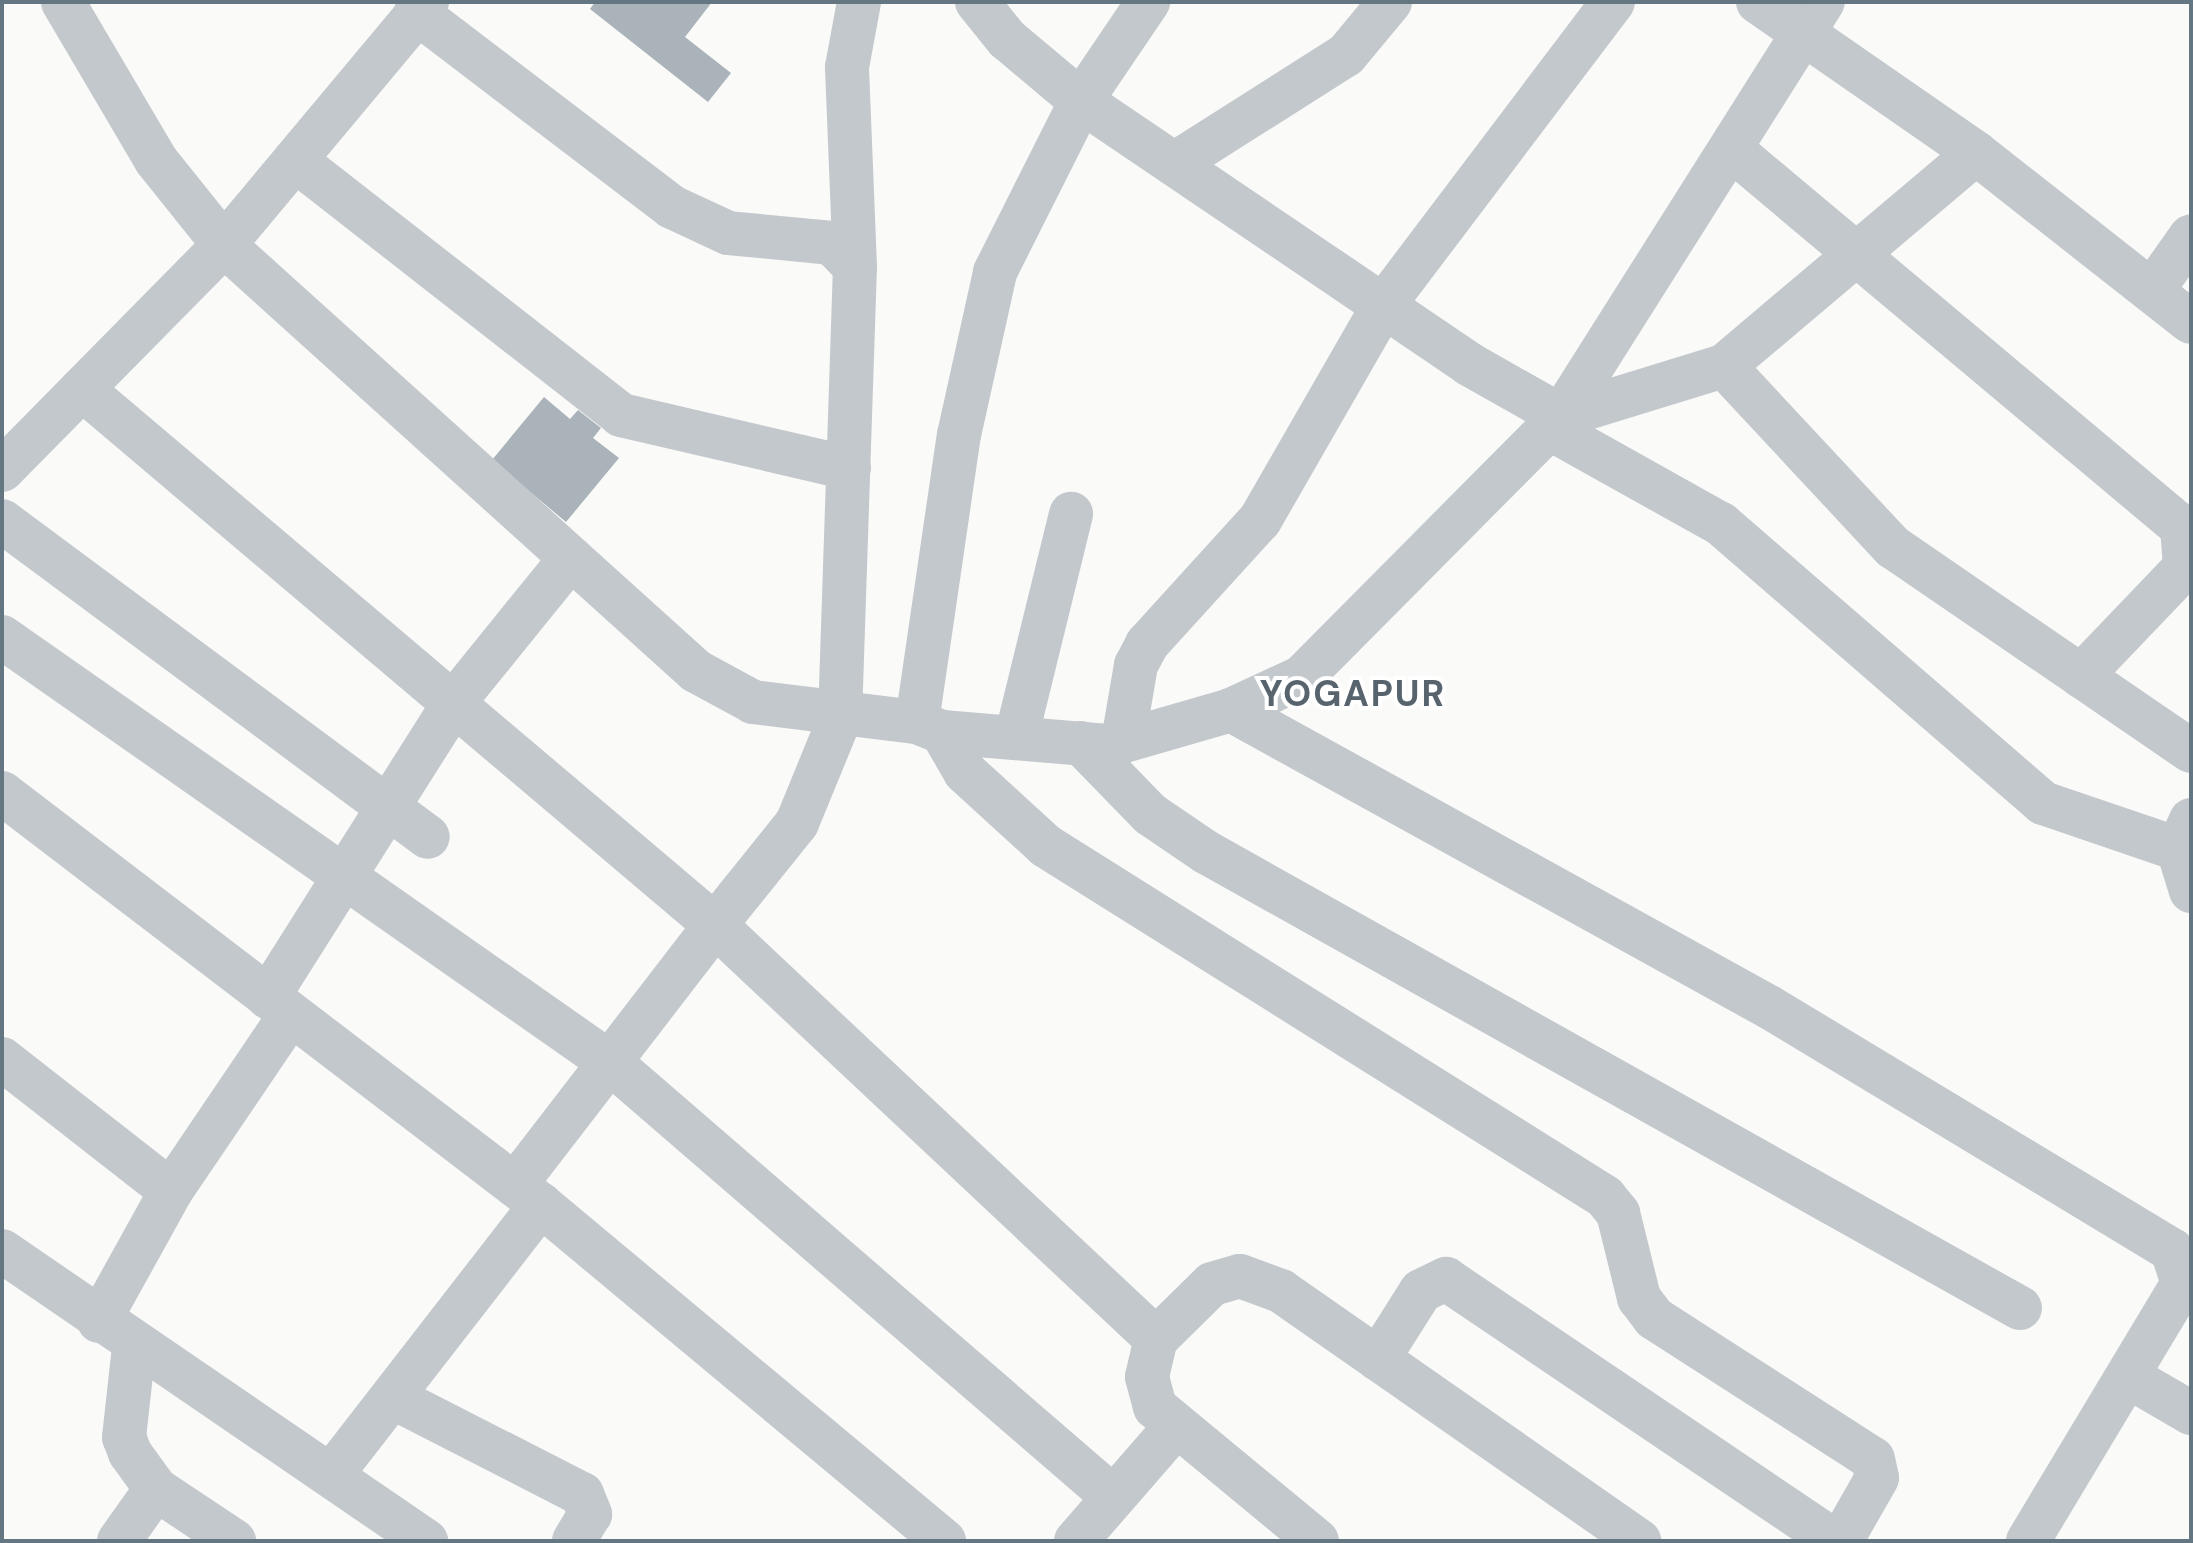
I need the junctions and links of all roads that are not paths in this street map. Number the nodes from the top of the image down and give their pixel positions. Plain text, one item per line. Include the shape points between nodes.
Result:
1 (63, 2) edge
2 (859, 2) edge
3 (1148, 2) edge
4 (1390, 2) edge
5 (1613, 2) edge
6 (1758, 2) edge
7 (976, 3) edge
8 (422, 7) edge
9 (1813, 18) edge
10 (1081, 101) junction
11 (1731, 149) junction
12 (1976, 153) junction
13 (295, 160) junction
14 (1174, 164) junction
15 (2191, 236) edge
16 (224, 245) junction
17 (1854, 251) junction
18 (855, 267) junction
19 (2152, 291) junction
20 (1383, 306) junction
21 (2191, 322) edge
22 (1724, 366) junction
23 (82, 389) junction
24 (1555, 422) junction
25 (849, 468) junction
26 (2, 470) edge
27 (1071, 514) dead end
28 (2, 521) edge
29 (2186, 531) edge
30 (571, 558) junction
31 (2, 637) edge
32 (2081, 676) junction
33 (455, 701) junction
34 (1231, 710) junction
35 (840, 718) junction
36 (929, 727) junction
37 (1016, 738) junction
38 (1102, 742) junction
39 (2191, 751) edge
40 (2, 793) edge
41 (386, 803) junction
42 (2185, 834) edge
43 (428, 837) dead end
44 (342, 871) junction
45 (2191, 891) edge
46 (715, 925) junction
47 (279, 1006) junction
48 (2, 1059) edge
49 (612, 1064) junction
50 (171, 1191) junction
51 (528, 1195) junction
52 (2, 1251) edge
53 (2020, 1308) dead end
54 (99, 1321) junction
55 (1156, 1339) junction
56 (134, 1347) junction
57 (1378, 1359) junction
58 (2129, 1377) junction
59 (394, 1398) junction
60 (2191, 1413) edge
61 (1175, 1427) junction
62 (332, 1474) junction
63 (156, 1489) junction
64 (1113, 1497) junction
65 (119, 1541) edge
66 (234, 1541) edge
67 (426, 1541) edge
68 (574, 1541) edge
69 (944, 1541) edge
70 (1076, 1541) edge
71 (1317, 1541) edge
72 (1639, 1541) edge
73 (1838, 1541) edge
74 (2028, 1541) edge

1 - 16 street via 156,160
2 - 18 street via 847,67
3 - 10 street
4 - 14 street via 1346,55
5 - 20 street
6 - 9 street
7 - 10 street
8 - 13 street
8 - 18 street via 672,207 728,233 832,243
9 - 11 street
9 - 12 street
10 - 14 street
10 - 36 street via 995,272 959,435
11 - 17 street
11 - 24 street
12 - 17 street
12 - 19 street
13 - 16 street
13 - 25 street via 621,415
14 - 20 street
15 - 19 street
16 - 23 street
16 - 30 street
17 - 22 street
17 - 29 street
18 - 25 street
19 - 21 street
20 - 24 street
20 - 38 street via 1266,512 1147,644
22 - 24 street
22 - 32 street via 1893,547
23 - 26 street
23 - 33 street
24 - 34 street via 1302,677
24 - 42 street via 1721,524 2043,803
25 - 35 street
27 - 37 street
28 - 41 street
29 - 32 street via 2185,567
30 - 33 street
30 - 35 street via 696,671 753,702
31 - 44 street
32 - 39 street
33 - 41 street
33 - 46 street
34 - 38 street
34 - 58 street via 1769,1007 2163,1242 2178,1259 2183,1283
35 - 36 street
35 - 46 street via 797,823
36 - 37 street
36 - 73 street via 965,772 1046,846 1605,1197 1618,1213 1639,1298 1654,1318 1873,1459 1877,1478
37 - 38 street
38 - 53 street via 1150,814 1206,852
40 - 47 street
41 - 43 street
41 - 44 street
42 - 45 street
44 - 47 street
44 - 49 street
46 - 49 street
46 - 55 street
47 - 50 street
47 - 51 street
48 - 50 street
49 - 51 street
49 - 64 street
50 - 54 street
51 - 59 street
51 - 69 street
52 - 54 street
54 - 56 street
55 - 57 street via 1212,1284 1240,1276 1281,1291
55 - 61 street via 1149,1392
56 - 62 street
56 - 63 street via 124,1437
57 - 72 street
57 - 73 street via 1421,1291 1446,1279
58 - 60 street
58 - 74 street
59 - 62 street
59 - 68 street via 582,1494 590,1514
61 - 64 street
61 - 71 street
62 - 67 street
63 - 65 street
63 - 66 street
64 - 70 street

